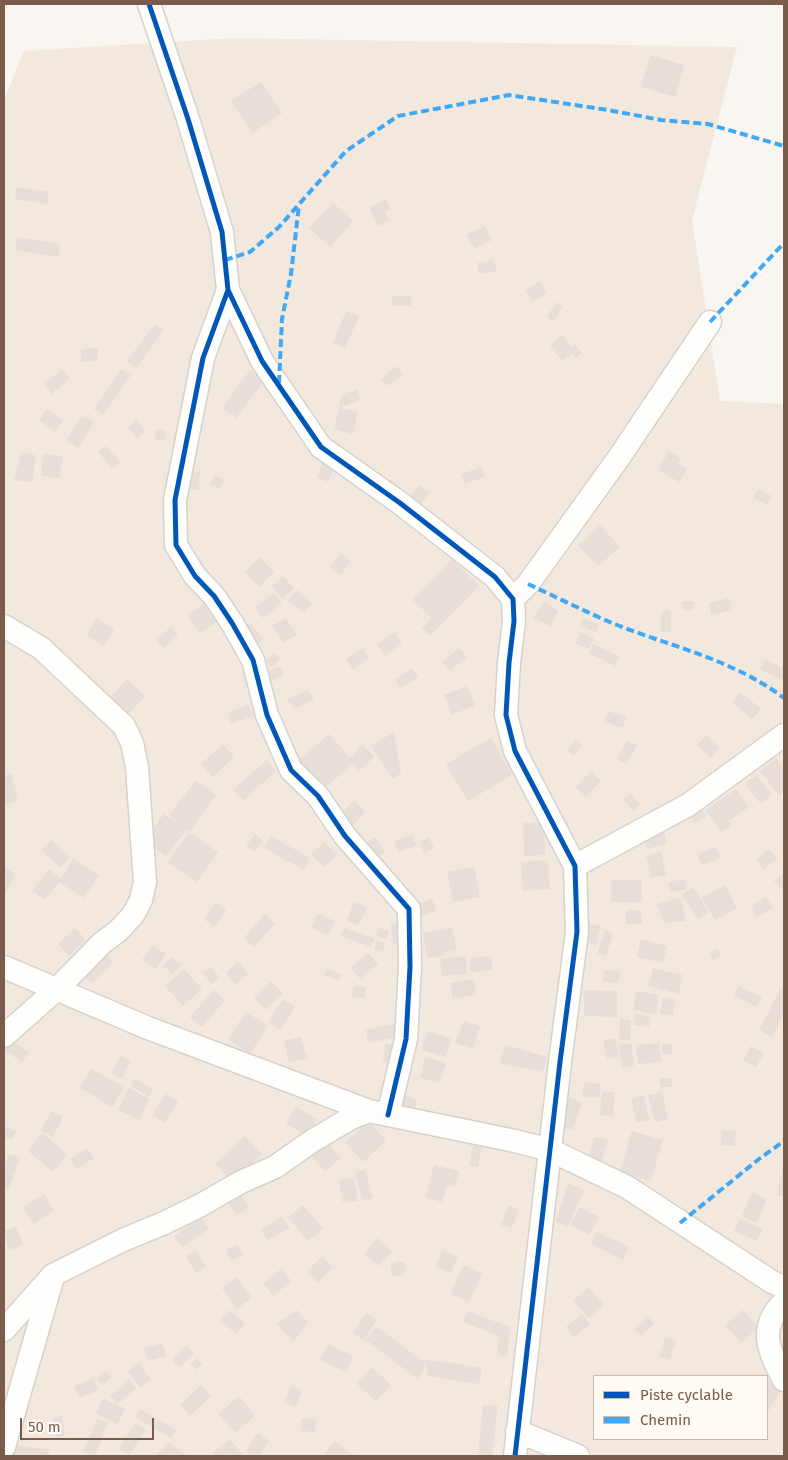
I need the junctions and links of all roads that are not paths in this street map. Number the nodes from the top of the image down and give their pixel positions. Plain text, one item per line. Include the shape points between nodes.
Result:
1 (149, 4) edge
2 (228, 290) junction
3 (710, 322) dead end
4 (513, 599) junction
5 (4, 626) edge
6 (784, 735) edge
7 (575, 866) junction
8 (4, 967) edge
9 (57, 989) junction
10 (4, 1036) edge
11 (378, 1113) junction
12 (550, 1150) junction
13 (53, 1276) junction
14 (784, 1287) edge
15 (784, 1302) edge
16 (4, 1330) edge
17 (784, 1380) edge
18 (517, 1431) junction
19 (4, 1447) edge
20 (515, 1456) edge
21 (578, 1456) edge

1 - 2 street via 222,232
2 - 4 street via 262,361 320,446 487,571
2 - 11 street via 203,358 175,500 176,545 195,576 214,596 253,660 266,715 291,770 318,796 344,836 409,909 406,1039
3 - 4 street via 620,456 528,584
4 - 7 street via 506,715 515,751
5 - 9 street via 41,648 124,726 137,767 145,882 141,900 133,915 118,931
6 - 7 street via 688,805
7 - 12 street via 577,932
8 - 9 street
9 - 10 street
9 - 11 street via 148,1028
11 - 12 street
11 - 13 street via 351,1118 275,1167
12 - 14 street via 627,1187
12 - 18 street
13 - 16 street
13 - 19 street
15 - 17 street via 770,1323 767,1340 771,1356
18 - 20 street
18 - 21 street

